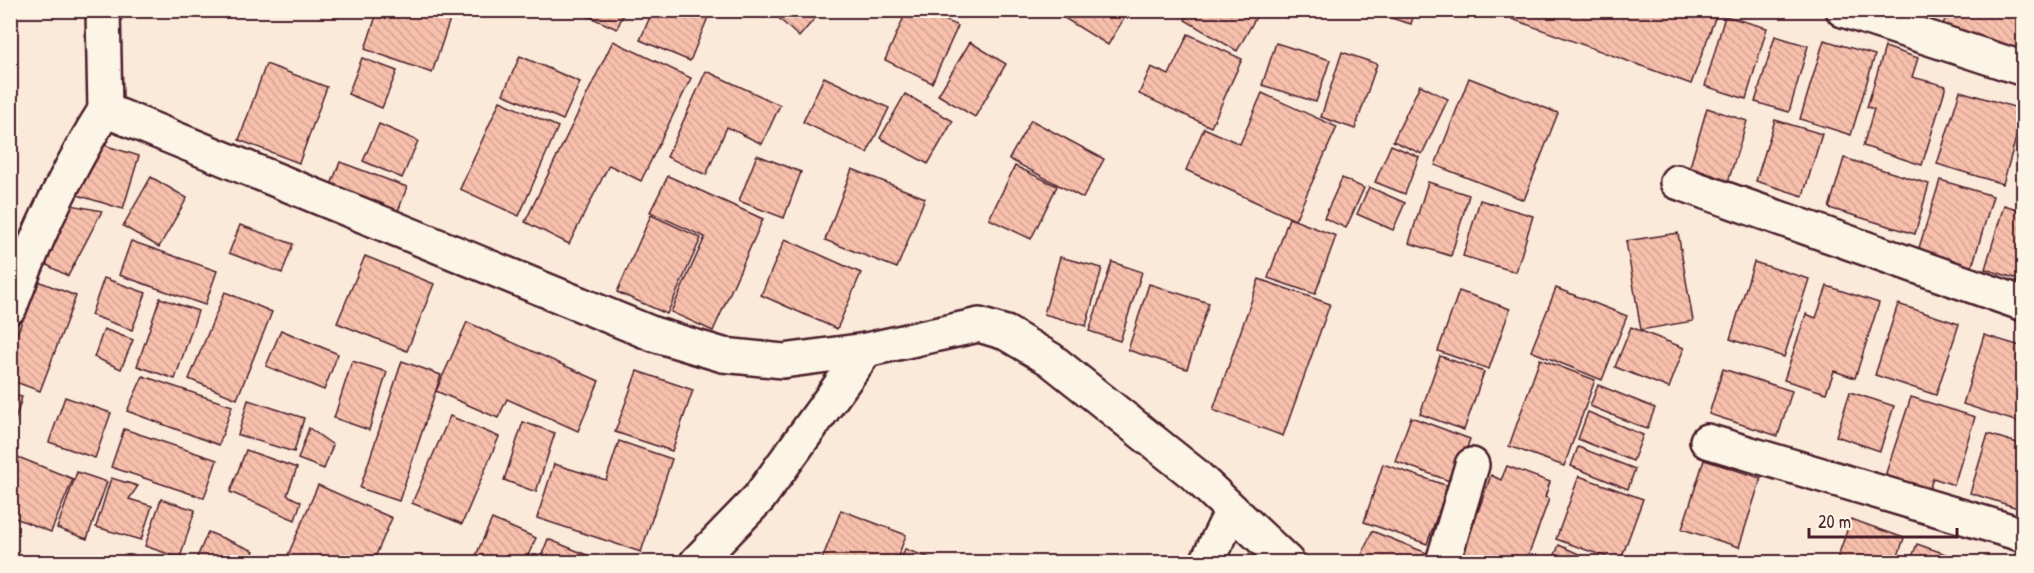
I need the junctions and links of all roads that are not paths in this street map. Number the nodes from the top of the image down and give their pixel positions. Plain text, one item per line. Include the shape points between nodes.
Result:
1 (103, 10) edge
2 (1843, 10) edge
3 (2024, 69) edge
4 (105, 110) junction
5 (1677, 182) dead end
6 (2024, 304) edge
7 (10, 307) edge
8 (866, 350) junction
9 (1707, 441) dead end
10 (1472, 465) dead end
11 (1232, 511) junction
12 (2024, 535) edge
13 (697, 562) edge
14 (1207, 562) edge
15 (1287, 562) edge
16 (1443, 562) edge

1 - 4 street
2 - 3 street
4 - 7 street via 82,146 47,218
4 - 8 street via 653,334 723,355 783,361
5 - 6 street
8 - 11 street via 979,324 1006,333 1050,359 1194,474
8 - 13 street via 759,498
9 - 12 street
10 - 16 street
11 - 14 street
11 - 15 street

